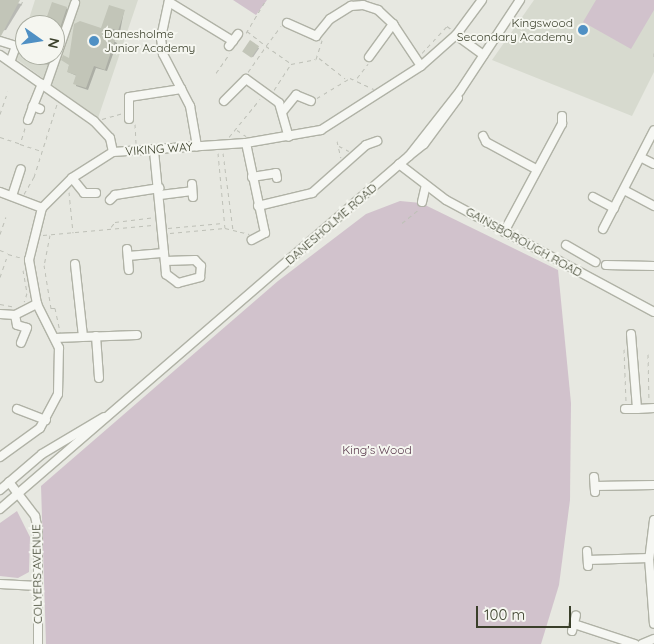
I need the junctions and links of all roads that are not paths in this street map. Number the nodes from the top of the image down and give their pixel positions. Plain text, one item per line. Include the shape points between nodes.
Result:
1 (482, 0) edge
2 (520, 0) edge
3 (169, 1) edge
4 (76, 3) dead end
5 (350, 3) edge
6 (287, 23) road end
7 (393, 24) junction
8 (457, 34) junction
9 (0, 41) edge
10 (235, 42) road end
11 (367, 45) dead end
12 (374, 50) junction
13 (0, 55) edge
14 (484, 55) junction
15 (369, 57) road end
16 (11, 60) junction
17 (421, 66) junction
18 (44, 85) junction
19 (128, 89) dead end
20 (181, 90) junction
21 (129, 97) junction
22 (224, 101) dead end
23 (311, 101) road end
24 (283, 111) junction
25 (33, 112) road end
26 (129, 115) road end
27 (562, 116) dead end
28 (654, 130) edge
29 (483, 136) dead end
30 (289, 137) junction
31 (376, 141) dead end
32 (246, 143) junction
33 (196, 146) junction
34 (154, 151) junction
35 (113, 152) junction
36 (642, 158) junction
37 (400, 164) junction
38 (654, 164) edge
39 (22, 169) dead end
40 (536, 169) junction
41 (252, 177) junction
42 (72, 178) junction
43 (277, 178) dead end
44 (426, 185) junction
45 (624, 190) junction
46 (192, 191) dead end
47 (0, 192) edge
48 (159, 192) junction
49 (96, 193) dead end
50 (12, 196) junction
51 (593, 197) dead end
52 (110, 200) dead end
53 (422, 202) road end
54 (653, 204) edge
55 (258, 206) junction
56 (42, 208) junction
57 (614, 208) junction
58 (603, 229) dead end
59 (504, 232) junction
60 (262, 236) road end
61 (566, 246) dead end
62 (165, 257) junction
63 (75, 264) dead end
64 (606, 266) dead end
65 (654, 266) edge
66 (129, 270) dead end
67 (588, 277) junction
68 (37, 304) junction
69 (654, 312) edge
70 (0, 314) edge
71 (15, 316) junction
72 (631, 334) dead end
73 (137, 335) dead end
74 (96, 336) junction
75 (82, 337) junction
76 (58, 338) junction
77 (21, 344) dead end
78 (99, 378) dead end
79 (652, 408) edge
80 (17, 409) dead end
81 (626, 409) road end
82 (637, 409) junction
83 (106, 417) junction
84 (46, 420) junction
85 (0, 456) edge
86 (594, 478) dead end
87 (9, 482) junction
88 (654, 485) edge
89 (0, 490) edge
90 (20, 494) junction
91 (0, 509) edge
92 (654, 520) edge
93 (587, 551) dead end
94 (649, 558) junction
95 (0, 584) edge
96 (38, 586) junction
97 (576, 615) dead end
98 (654, 624) edge
99 (654, 639) edge
100 (38, 644) edge
101 (635, 644) edge
102 (642, 644) edge

1 - 8 street, VIKING WAY
2 - 14 street, DANESHOLME ROAD
3 - 10 street
3 - 20 street via 160,38 163,54
4 - 18 street
5 - 6 street via 316,36 297,20
5 - 7 street via 378,10
7 - 12 street
7 - 17 street
8 - 14 street
8 - 17 street, VIKING WAY
9 - 16 street via 16,46
11 - 12 street
12 - 15 street
13 - 16 street
14 - 37 street, DANESHOLME ROAD via 460,91
16 - 18 street
17 - 30 street, VIKING WAY via 333,126
18 - 25 street
18 - 35 street via 94,121 110,138
19 - 21 street
20 - 21 street
20 - 33 street via 190,106
21 - 26 street
22 - 24 street via 246,79
23 - 24 street via 296,95
24 - 30 street
27 - 40 street via 562,124
28 - 36 street
29 - 40 street via 486,142
30 - 32 street, VIKING WAY
31 - 55 street via 354,155 312,192
32 - 33 street, VIKING WAY
32 - 41 street
33 - 34 street, VIKING WAY
34 - 35 street, VIKING WAY
34 - 48 street
35 - 42 street, VIKING WAY
36 - 38 street
36 - 45 street
37 - 44 street, GAINSBOROUGH ROAD
37 - 83 street, DANESHOLME ROAD
39 - 50 street
40 - 59 street
41 - 43 street via 276,173
41 - 55 street
42 - 49 street via 84,193
42 - 56 street, VIKING WAY
44 - 53 street
44 - 59 street, GAINSBOROUGH ROAD
45 - 54 street
45 - 57 street
46 - 48 street
47 - 50 street
48 - 52 street via 115,195
48 - 62 street
50 - 56 street
51 - 57 street
55 - 60 street
56 - 68 street, VIKING WAY via 26,257
57 - 58 street
59 - 67 street, GAINSBOROUGH ROAD
61 - 67 street via 597,260
62 - 62 street via 195,260 201,266 200,277 171,281
62 - 66 street via 128,252
63 - 75 street
64 - 65 street
67 - 69 street, GAINSBOROUGH ROAD
68 - 71 street
68 - 76 street, VIKING WAY
70 - 71 street
71 - 77 street via 17,325 27,328
72 - 82 street via 628,349 636,355
73 - 74 street
74 - 75 street
74 - 78 street
75 - 76 street
76 - 84 street, VIKING WAY via 61,379 54,407
79 - 82 street
80 - 84 street
81 - 82 street
83 - 87 street, DANESHOLME ROAD via 42,454
83 - 90 street, DANESHOLME ROAD
84 - 85 street, VIKING WAY
86 - 88 street via 595,489
87 - 89 street, DANESHOLME ROAD
87 - 90 street, COLYERS AVENUE
90 - 91 street, DANESHOLME ROAD
90 - 96 street, COLYERS AVENUE via 38,530
92 - 94 street
93 - 94 street via 588,563
94 - 98 street
95 - 96 street
96 - 100 street, COLYERS AVENUE
97 - 101 street via 573,627
99 - 102 street

